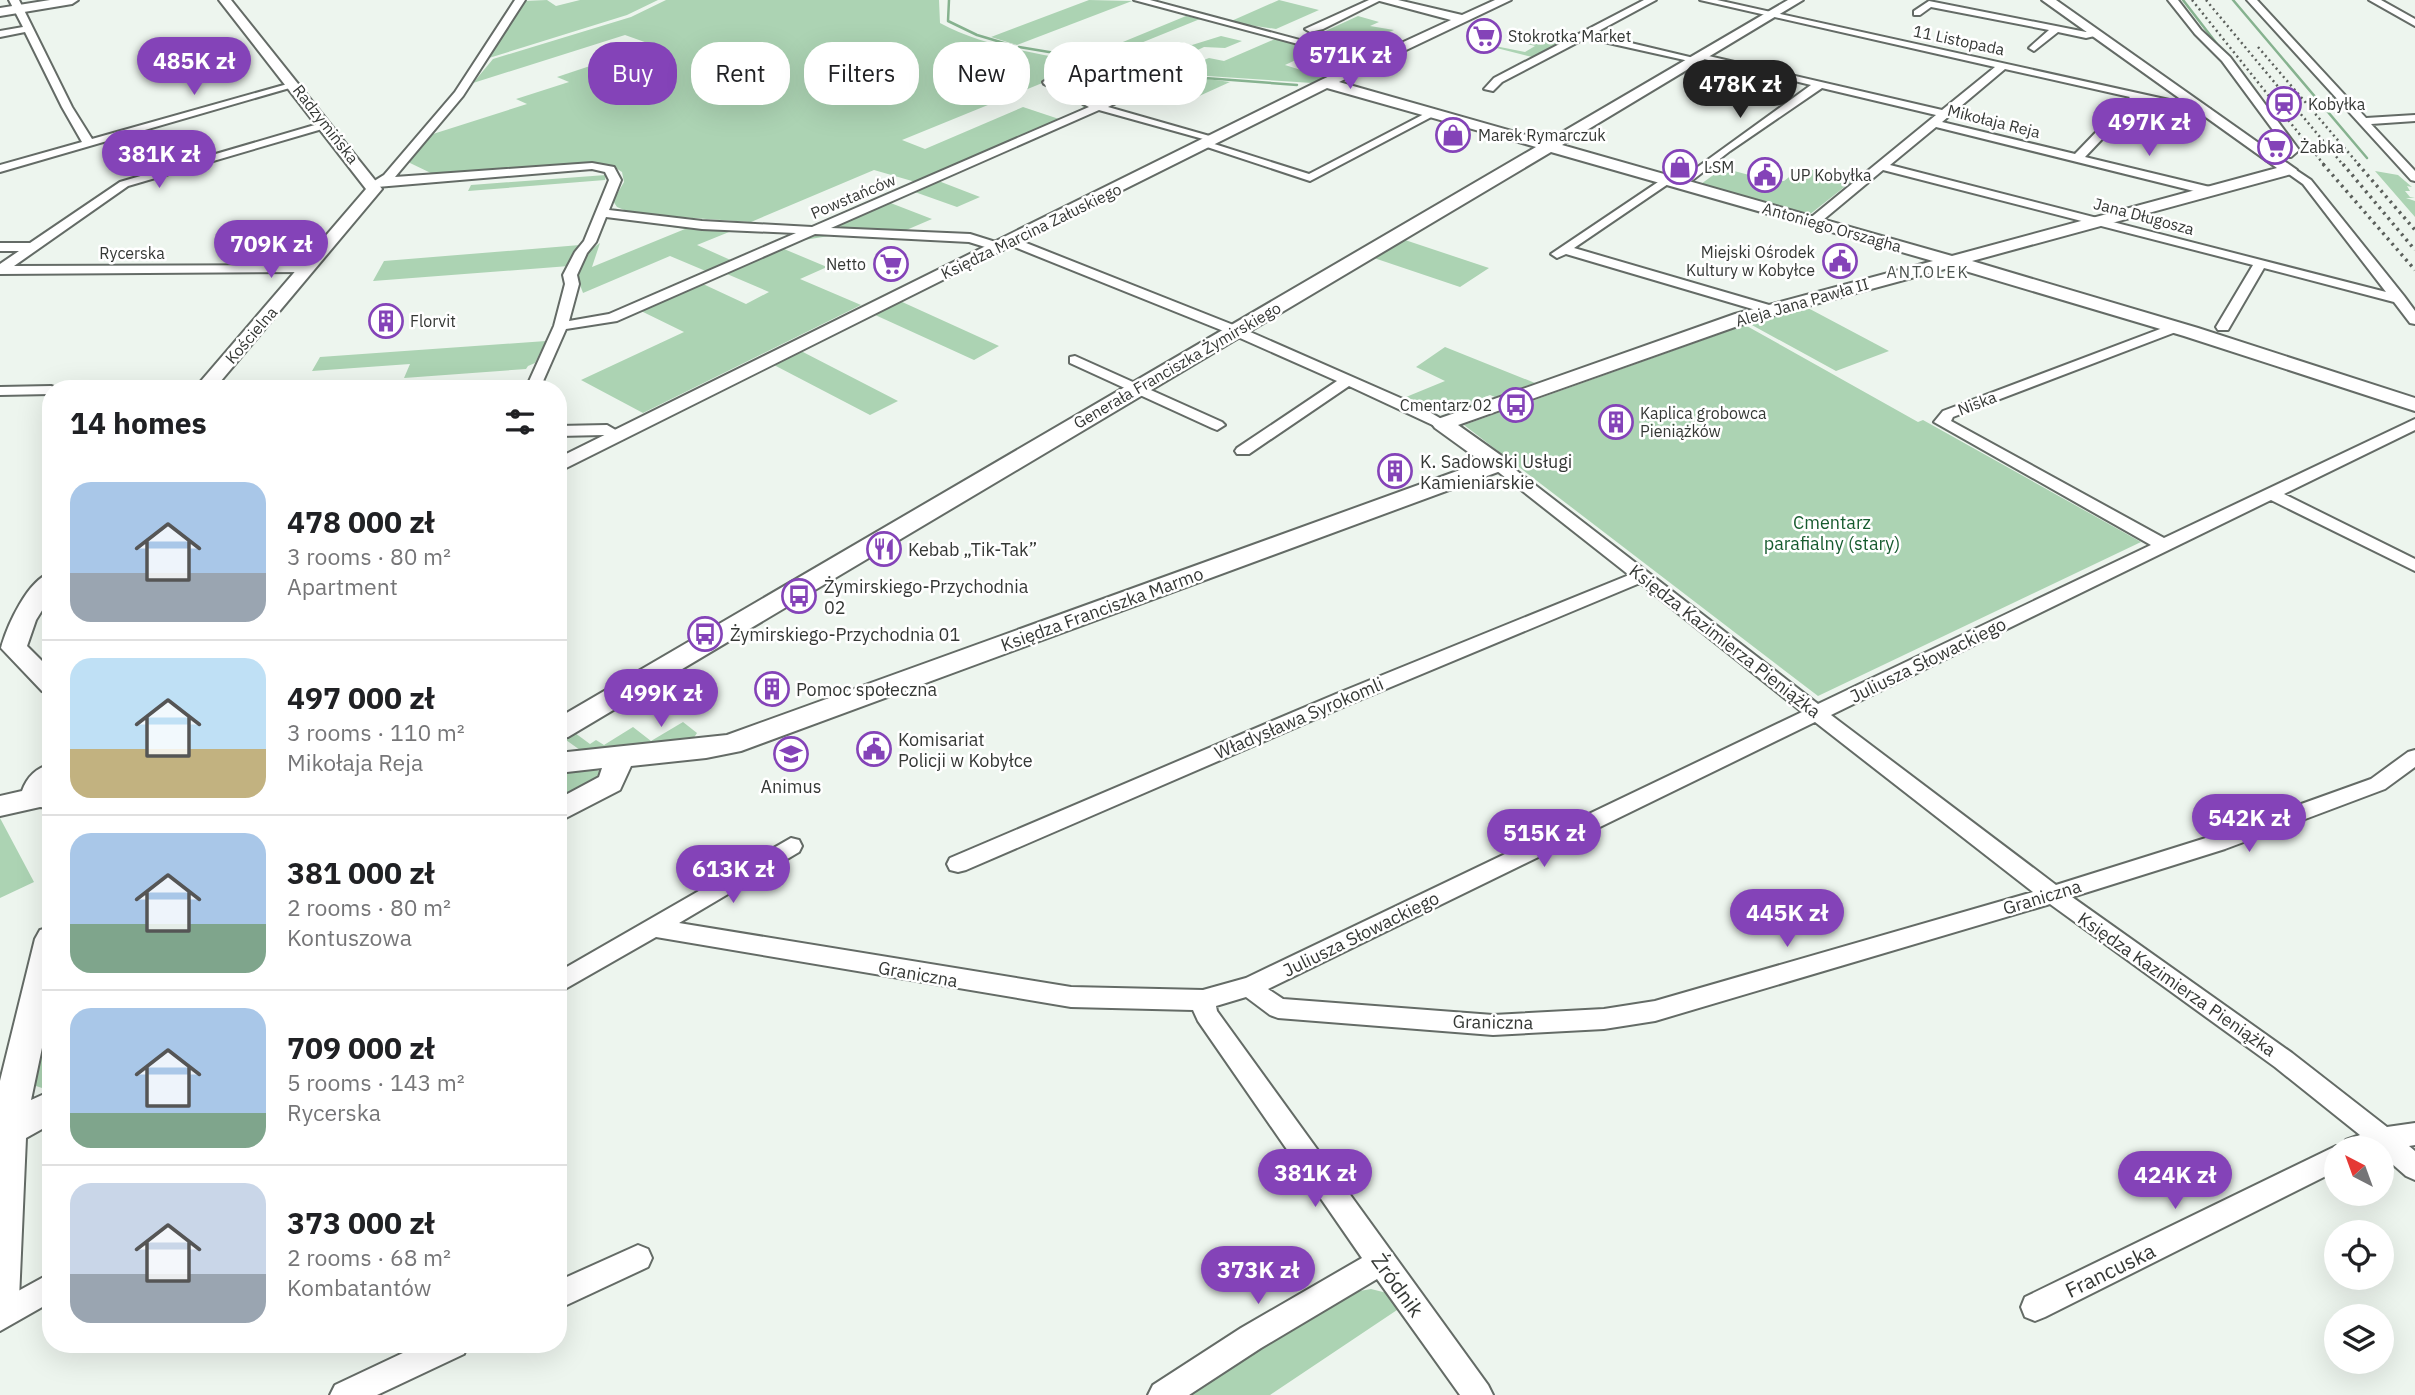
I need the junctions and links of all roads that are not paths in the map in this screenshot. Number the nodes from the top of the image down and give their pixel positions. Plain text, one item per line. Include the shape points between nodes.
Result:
1 (72, 0) edge
2 (225, 0) edge
3 (520, 0) edge
4 (1139, 0) edge
5 (1180, 0) edge
6 (1376, 0) edge
7 (1382, 0) edge
8 (1651, 0) edge
9 (1705, 0) edge
10 (1797, 0) edge
11 (2048, 0) edge
12 (2172, 0) edge
13 (2252, 0) edge
14 (2374, 0) edge
15 (1498, 1) edge
16 (16, 4) edge
17 (1164, 6) junction
18 (2388, 8) junction
19 (2415, 8) edge
20 (0, 12) edge
21 (1917, 13) dead end
22 (1772, 15) junction
23 (1462, 19) junction
24 (2415, 23) edge
25 (28, 29) junction
26 (1310, 29) dead end
27 (2056, 29) junction
28 (0, 34) edge
29 (2098, 34) junction
30 (1585, 35) junction
31 (2034, 48) dead end
32 (1698, 58) junction
33 (1373, 61) junction
34 (2003, 66) junction
35 (1326, 83) junction
36 (1820, 84) junction
37 (295, 85) junction
38 (1489, 89) dead end
39 (2138, 95) junction
40 (2186, 97) junction
41 (2167, 102) junction
42 (1095, 105) edge
43 (1098, 106) junction
44 (2206, 111) junction
45 (1432, 114) junction
46 (1944, 114) junction
47 (2415, 118) edge
48 (2362, 121) junction
49 (1933, 123) junction
50 (325, 125) junction
51 (1209, 142) junction
52 (89, 144) junction
53 (1549, 147) junction
54 (2265, 154) junction
55 (2078, 158) junction
56 (1881, 166) junction
57 (0, 169) edge
58 (2289, 170) junction
59 (2415, 178) edge
60 (1674, 182) junction
61 (377, 183) junction
62 (2210, 191) junction
63 (602, 213) junction
64 (1813, 222) junction
65 (2097, 222) junction
66 (816, 230) junction
67 (1004, 244) junction
68 (0, 247) edge
69 (33, 247) junction
70 (1952, 261) junction
71 (2260, 265) junction
72 (306, 269) junction
73 (0, 270) edge
74 (2399, 299) junction
75 (1771, 310) junction
76 (2415, 320) edge
77 (561, 326) junction
78 (2176, 327) junction
79 (2222, 327) dead end
80 (1236, 331) junction
81 (1075, 360) dead end
82 (212, 380) edge
83 (537, 380) edge
84 (1348, 380) junction
85 (1139, 389) junction
86 (42, 390) edge
87 (0, 391) edge
88 (2415, 405) edge
89 (1442, 424) junction
90 (2415, 424) edge
91 (1217, 425) dead end
92 (567, 431) edge
93 (618, 436) junction
94 (1244, 451) dead end
95 (567, 462) edge
96 (1498, 464) junction
97 (2271, 494) junction
98 (2165, 547) junction
99 (2415, 566) edge
100 (1642, 576) junction
101 (42, 591) edge
102 (9, 634) edge
103 (42, 658) edge
104 (42, 676) edge
105 (1818, 713) junction
106 (567, 725) edge
107 (621, 757) junction
108 (2415, 757) edge
109 (567, 762) edge
110 (42, 792) edge
111 (42, 793) edge
112 (0, 794) edge
113 (0, 806) edge
114 (567, 807) edge
115 (790, 846) dead end
116 (958, 863) dead end
117 (2052, 895) junction
118 (653, 928) junction
119 (42, 975) edge
120 (567, 980) edge
121 (1252, 986) junction
122 (1203, 1000) junction
123 (42, 1111) edge
124 (4, 1133) edge
125 (2415, 1134) edge
126 (2380, 1136) edge
127 (2394, 1137) edge
128 (2394, 1148) edge
129 (2324, 1163) edge
130 (2415, 1168) edge
131 (638, 1258) dead end
132 (1381, 1262) junction
133 (42, 1291) edge
134 (567, 1291) edge
135 (0, 1299) edge
136 (2035, 1307) dead end
137 (0, 1317) edge
138 (435, 1353) edge
139 (345, 1395) edge
140 (1163, 1395) edge
141 (1478, 1395) edge

1 - 16 street
2 - 37 street, Radzymińska
3 - 61 street via 459,94 388,177
4 - 17 street
5 - 17 street
6 - 26 street
7 - 23 street
8 - 30 street
9 - 22 street, 11 Listopada
10 - 22 street, Generała Franciszka Żymirskiego
11 - 29 street
12 - 54 street via 2226,59 2293,150 2287,155
13 - 48 street
14 - 18 street
15 - 23 street, Księdza Marcina Załuskiego
16 - 20 street
16 - 25 street
17 - 33 street
18 - 19 street
18 - 24 street
21 - 27 street via 1929,4
22 - 32 street, Generała Franciszka Żymirskiego
22 - 34 street, 11 Listopada
23 - 33 street, Księdza Marcina Załuskiego
25 - 28 street
25 - 52 street
27 - 29 street
27 - 31 street
29 - 40 street
30 - 32 street, Mikołaja Reja
30 - 38 street
32 - 36 street, Mikołaja Reja
32 - 53 street, Generała Franciszka Żymirskiego
33 - 35 street, Księdza Marcina Załuskiego
34 - 39 street, 11 Listopada
34 - 46 street
35 - 45 street, Antoniego Orszagha
35 - 51 street, Księdza Marcina Załuskiego
36 - 46 street, Mikołaja Reja
36 - 60 street
37 - 50 street, Radzymińska
37 - 52 street
39 - 41 street, 11 Listopada
39 - 55 street
40 - 41 street
40 - 44 street
41 - 44 street, 11 Listopada
42 - 43 street
43 - 51 street
43 - 66 street, Powstańców
44 - 54 street
45 - 51 street via 1310,178
45 - 53 street, Antoniego Orszagha
46 - 49 street
47 - 48 street
48 - 59 street
49 - 55 street, Mikołaja Reja
49 - 56 street
50 - 61 street, Radzymińska
50 - 69 street via 124,184
51 - 67 street, Księdza Marcina Załuskiego
52 - 57 street
53 - 60 street, Antoniego Orszagha
53 - 80 street, Generała Franciszka Żymirskiego
54 - 58 street
55 - 62 street, Mikołaja Reja
56 - 64 street
56 - 65 street, Jana Długosza
58 - 62 street, Aleja Jana Pawła II
58 - 74 street via 2307,182
60 - 64 street, Antoniego Orszagha
60 - 75 street via 1559,253
61 - 63 street via 592,166 607,168 615,180
61 - 72 street, Kościelna
62 - 65 street, Aleja Jana Pawła II
63 - 66 street, Księdza Kazimierza Pieniążka via 702,225
63 - 77 street via 570,275 572,284
64 - 70 street, Antoniego Orszagha
65 - 70 street, Aleja Jana Pawła II
65 - 71 street, Jana Długosza
66 - 67 street, Księdza Kazimierza Pieniążka
66 - 77 street, Powstańców via 612,318
67 - 80 street, Księdza Kazimierza Pieniążka
67 - 93 street, Księdza Marcina Załuskiego
68 - 69 street
69 - 73 street
70 - 75 street, Aleja Jana Pawła II
70 - 78 street, Antoniego Orszagha
71 - 74 street, Jana Długosza
71 - 79 street
72 - 73 street, Rycerska
72 - 82 street, Kościelna
74 - 76 street
75 - 89 street, Aleja Jana Pawła II
77 - 83 street
78 - 88 street, Antoniego Orszagha
78 - 98 street, Niska via 1948,414 1942,422
80 - 84 street, Księdza Kazimierza Pieniążka
80 - 85 street, Generała Franciszka Żymirskiego
81 - 85 street
84 - 89 street, Księdza Kazimierza Pieniążka
84 - 94 street
85 - 91 street
85 - 106 street, Generała Franciszka Żymirskiego
86 - 87 street
89 - 96 street, Księdza Kazimierza Pieniążka
90 - 97 street, Juliusza Słowackiego
92 - 93 street via 607,430
93 - 95 street, Księdza Marcina Załuskiego
96 - 100 street, Księdza Kazimierza Pieniążka
96 - 107 street, Księdza Franciszka Marmo via 731,744
97 - 98 street, Juliusza Słowackiego
97 - 99 street
98 - 105 street, Juliusza Słowackiego
100 - 105 street, Księdza Kazimierza Pieniążka
100 - 116 street, Władysława Syrokomli
101 - 102 street
102 - 103 street
102 - 104 street via 14,649
105 - 117 street, Księdza Kazimierza Pieniążka
105 - 121 street, Juliusza Słowackiego
107 - 109 street, Księdza Franciszka Marmo
107 - 114 street via 610,783
108 - 117 street, Graniczna via 2378,784 2344,798
110 - 112 street
111 - 113 street
115 - 118 street
117 - 121 street, Graniczna via 1655,1011 1604,1019 1493,1025 1278,1008 1256,994
117 - 126 street, Księdza Kazimierza Pieniążka via 2293,1066
118 - 120 street
118 - 122 street, Graniczna via 1037,993
119 - 124 street
121 - 122 street, Graniczna
122 - 132 street, Źródnik via 1206,1014
123 - 124 street
124 - 135 street
125 - 127 street
128 - 130 street, Księdza Kazimierza Pieniążka
129 - 136 street, Francuska
131 - 134 street
132 - 140 street
132 - 141 street, Źródnik
133 - 137 street
138 - 139 street

